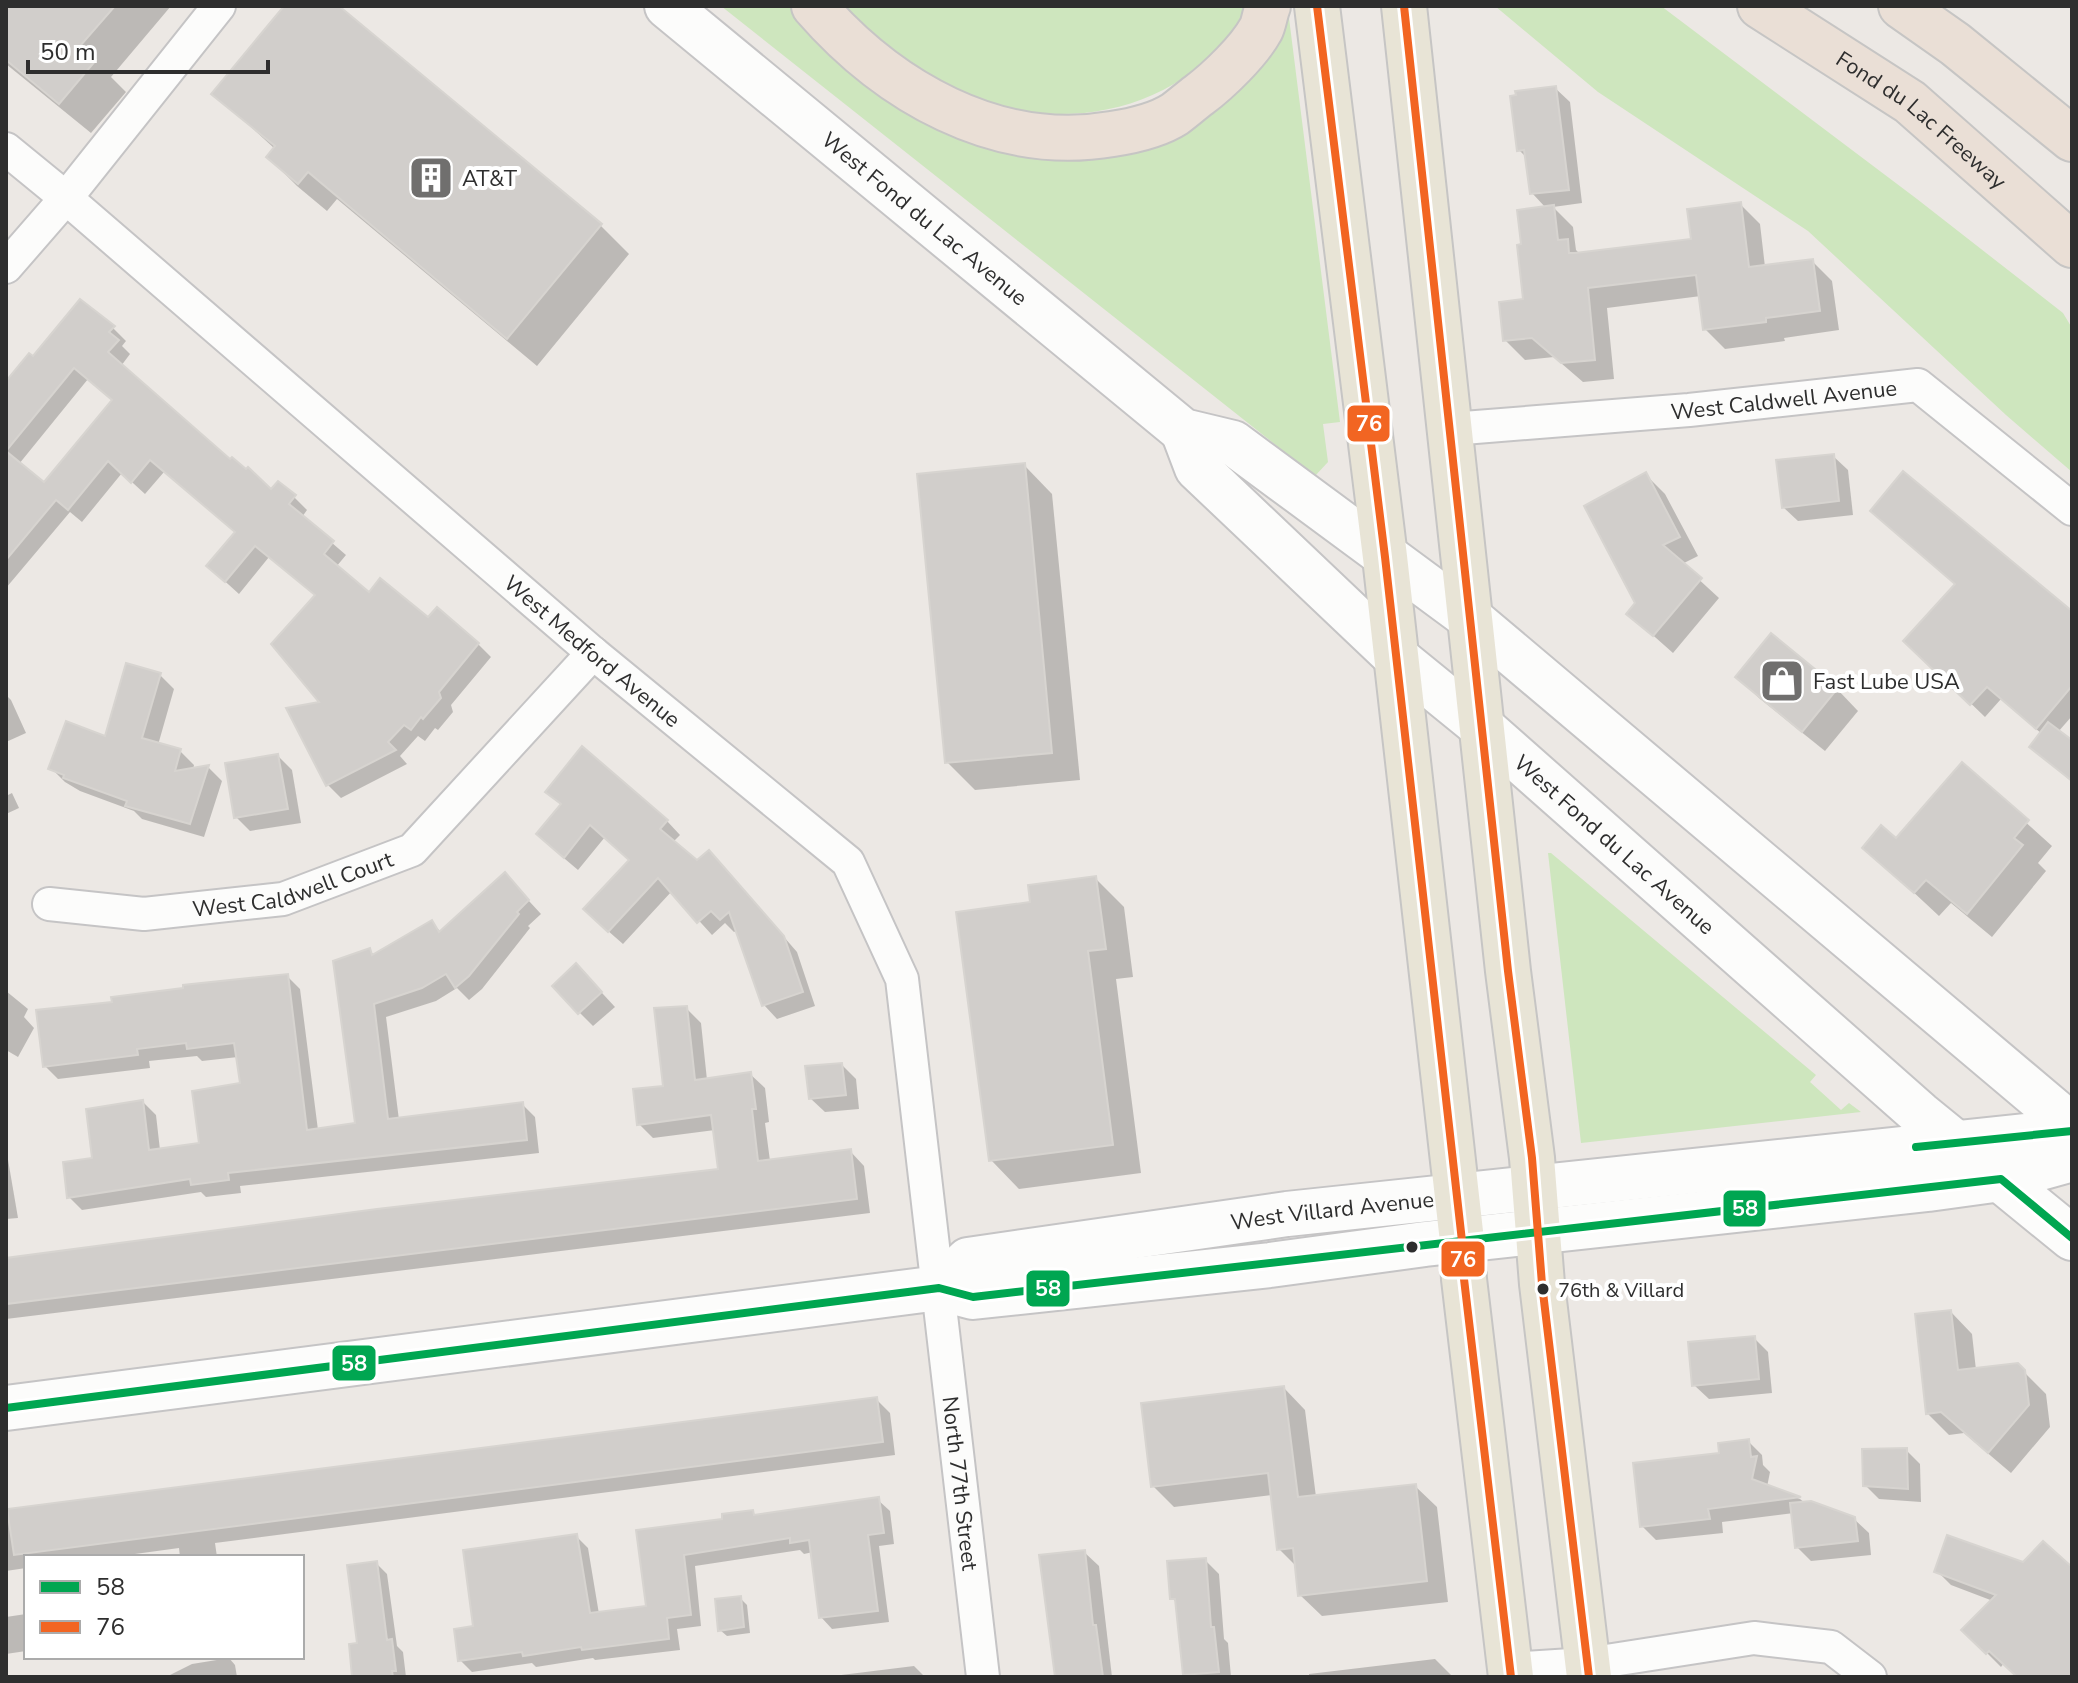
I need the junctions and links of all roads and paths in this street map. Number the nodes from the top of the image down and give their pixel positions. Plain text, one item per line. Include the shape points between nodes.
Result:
1 (219, 6) edge
2 (667, 6) edge
3 (814, 6) edge
4 (1268, 6) edge
5 (1317, 6) edge
6 (1404, 6) edge
7 (1760, 6) edge
8 (1901, 6) edge
9 (2072, 139) edge
10 (6, 149) edge
11 (66, 198) junction
12 (2072, 245) edge
13 (6, 267) edge
14 (1451, 429) junction
15 (1183, 431) junction
16 (2072, 509) edge
17 (1385, 557) junction
18 (1470, 618) junction
19 (593, 653) junction
20 (1396, 657) junction
21 (1482, 727) junction
22 (49, 904) dead end
23 (2072, 1128) edge
24 (1957, 1143) junction
25 (2072, 1159) edge
26 (2001, 1179) junction
27 (1535, 1188) junction
28 (1456, 1196) junction
29 (1539, 1232) junction
30 (2072, 1238) edge
31 (1462, 1241) junction
32 (939, 1288) junction
33 (6, 1408) edge
34 (1588, 1670) edge
35 (1510, 1673) edge
36 (983, 1677) edge
37 (1870, 1677) edge

1 - 11 street
2 - 15 street, West Fond du Lac Avenue
3 - 4 highway via 856,49 907,88 976,123 1027,136 1078,140 1126,132 1173,116 1219,80 1262,28
5 - 17 main road
6 - 14 main road
7 - 12 highway, Fond du Lac Freeway via 1910,102
8 - 9 highway
10 - 11 street, West Medford Avenue
11 - 13 street
11 - 19 street, West Medford Avenue
14 - 16 street, West Caldwell Avenue via 1918,385
14 - 18 main road
15 - 17 street, West Fond du Lac Avenue via 1233,443
15 - 20 street, West Fond du Lac Avenue via 1197,468
17 - 18 street, West Fond du Lac Avenue
17 - 20 main road
18 - 21 main road
18 - 23 street, West Fond du Lac Avenue
19 - 22 street, West Caldwell Court via 412,850 283,899 144,914
19 - 32 street, West Medford Avenue via 848,862 902,979
20 - 21 street, West Fond du Lac Avenue
20 - 28 main road
21 - 24 street, West Fond du Lac Avenue
21 - 27 main road
23 - 24 street, West Villard Avenue
24 - 26 street, West Fond du Lac Avenue
24 - 27 street, West Villard Avenue
25 - 26 street, West Villard Avenue
26 - 29 street, West Villard Avenue
26 - 30 street, West Fond du Lac Avenue
27 - 28 street, West Villard Avenue
27 - 29 main road
28 - 31 main road
28 - 32 street, West Villard Avenue via 1269,1216 968,1260
29 - 31 street, West Villard Avenue
29 - 34 main road
31 - 32 street, West Villard Avenue via 973,1297
31 - 35 main road
32 - 33 street, West Villard Avenue
32 - 36 street, North 77th Street
34 - 35 street
34 - 37 street via 1754,1638 1831,1647

